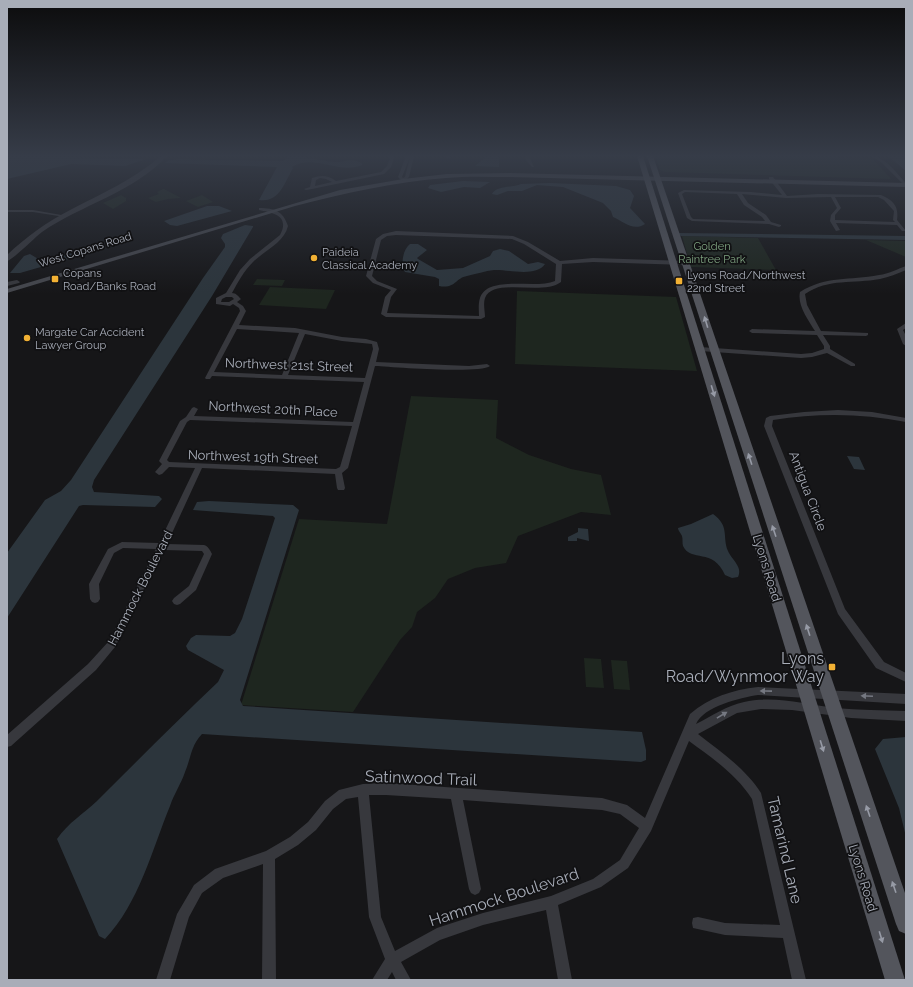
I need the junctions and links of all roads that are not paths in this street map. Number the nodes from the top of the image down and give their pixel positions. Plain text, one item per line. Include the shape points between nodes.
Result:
1 (81, 202) edge
2 (92, 202) edge
3 (287, 202) edge
4 (305, 202) edge
5 (654, 202) edge
6 (665, 202) edge
7 (683, 202) edge
8 (745, 202) edge
9 (836, 202) edge
10 (889, 202) edge
11 (261, 209) junction
12 (7, 211) edge
13 (269, 212) junction
14 (58, 214) junction
15 (65, 216) junction
16 (832, 221) junction
17 (769, 223) junction
18 (898, 224) junction
19 (779, 226) dead end
20 (838, 230) dead end
21 (904, 230) dead end
22 (7, 249) edge
23 (7, 259) edge
24 (674, 262) junction
25 (559, 263) junction
26 (686, 263) junction
27 (906, 268) edge
28 (7, 284) edge
29 (7, 291) edge
30 (228, 295) junction
31 (235, 303) junction
32 (906, 326) edge
33 (236, 327) junction
34 (302, 331) junction
35 (752, 331) dead end
36 (819, 332) junction
37 (866, 334) dead end
38 (906, 344) edge
39 (827, 350) junction
40 (708, 352) junction
41 (372, 364) junction
42 (853, 364) dead end
43 (487, 366) dead end
44 (284, 377) junction
45 (368, 380) junction
46 (194, 409) dead end
47 (189, 418) junction
48 (906, 420) edge
49 (356, 424) junction
50 (167, 464) junction
51 (199, 467) junction
52 (159, 472) dead end
53 (338, 472) junction
54 (341, 488) dead end
55 (162, 546) junction
56 (95, 599) dead end
57 (177, 601) dead end
58 (906, 678) edge
59 (829, 694) junction
60 (906, 699) edge
61 (808, 701) junction
62 (834, 712) junction
63 (906, 716) edge
64 (688, 733) junction
65 (7, 742) edge
66 (363, 790) junction
67 (456, 795) junction
68 (647, 827) junction
69 (269, 856) junction
70 (475, 889) dead end
71 (551, 902) junction
72 (698, 923) dead end
73 (906, 924) edge
74 (787, 932) junction
75 (392, 960) junction
76 (163, 980) edge
77 (269, 980) edge
78 (379, 980) edge
79 (404, 980) edge
80 (565, 980) edge
81 (799, 980) edge
82 (895, 980) edge

1 - 14 street
2 - 15 street
3 - 11 main road, West Copans Road
4 - 13 main road, West Copans Road
5 - 24 main road, Lyons Road
6 - 26 main road, Lyons Road
7 - 17 street via 692,220
8 - 17 street via 764,216
9 - 16 street via 839,208 833,214
10 - 18 street via 896,211 895,220
11 - 13 street
11 - 28 main road, West Copans Road
12 - 14 street
13 - 29 main road, West Copans Road
13 - 30 street via 280,223 277,238 242,271
14 - 15 street
14 - 22 street
15 - 23 street via 37,233
16 - 18 street
16 - 20 street
17 - 19 street
18 - 21 street
24 - 25 street via 593,260
24 - 26 street
24 - 40 main road, Lyons Road
25 - 25 street via 526,243 507,237 396,233 379,239 369,276 375,282 394,289 388,297 384,314 386,315 479,318 482,317 484,294 502,286 554,285 558,282
40 -> 26 main road, Lyons Road
27 - 36 street via 878,279 837,280 815,285 802,293 801,298
30 - 31 street via 238,298
30 - 31 street via 219,298 218,303
31 - 33 street via 244,311
32 - 38 street via 900,329
33 - 34 street
33 - 44 street, Northwest 21st Street via 209,377
34 - 41 street via 375,344
34 - 44 street
35 - 36 street
36 - 37 street
36 - 39 street
39 - 40 street via 819,354 790,358
39 - 42 street
59 -> 40 main road, Lyons Road
40 -> 61 main road, Lyons Road
41 - 43 street via 470,368
41 - 45 street
44 - 45 street, Northwest 21st Street
45 - 49 street
46 - 47 street
47 - 49 street, Northwest 20th Place
47 - 50 street via 184,421 163,461
48 - 58 street, Antigua Circle via 831,412 770,418 768,426 841,612 880,665
49 - 53 street via 344,468
50 - 51 street, Northwest 19th Street
50 - 52 street
51 - 53 street, Northwest 19th Street
51 - 55 street, Hammock Boulevard
53 - 54 street
55 - 56 street via 122,545 111,551 94,584
55 - 57 street via 204,548 208,554 193,588
55 - 65 street, Hammock Boulevard via 112,644 92,667
60 -> 59 street
59 - 61 street
59 - 62 main road, Lyons Road
61 - 62 street
64 -> 61 street via 702,728 728,712 751,705
61 -> 64 street, Hammock Boulevard via 758,691 738,694 707,705 694,717
61 -> 82 main road, Lyons Road
62 - 63 street
73 -> 62 main road, Lyons Road
64 - 68 street, Hammock Boulevard via 672,763
64 - 74 street, Tamarind Lane via 748,783 756,797
66 - 67 street, Satinwood Trail via 386,789
66 - 69 street, Satinwood Trail via 343,794 329,805 312,826 294,841
66 - 75 street via 375,917
67 - 68 street, Satinwood Trail via 602,804 623,809
67 - 70 street
68 - 71 street, Hammock Boulevard via 624,864 597,883
69 - 76 street, Satinwood Trail via 219,873 198,889 183,914
69 - 77 street
71 - 75 street, Hammock Boulevard via 483,919 437,935
71 - 80 street
72 - 74 street via 725,928
74 - 81 street, Tamarind Lane
75 - 78 street, Hammock Boulevard
75 - 79 street

